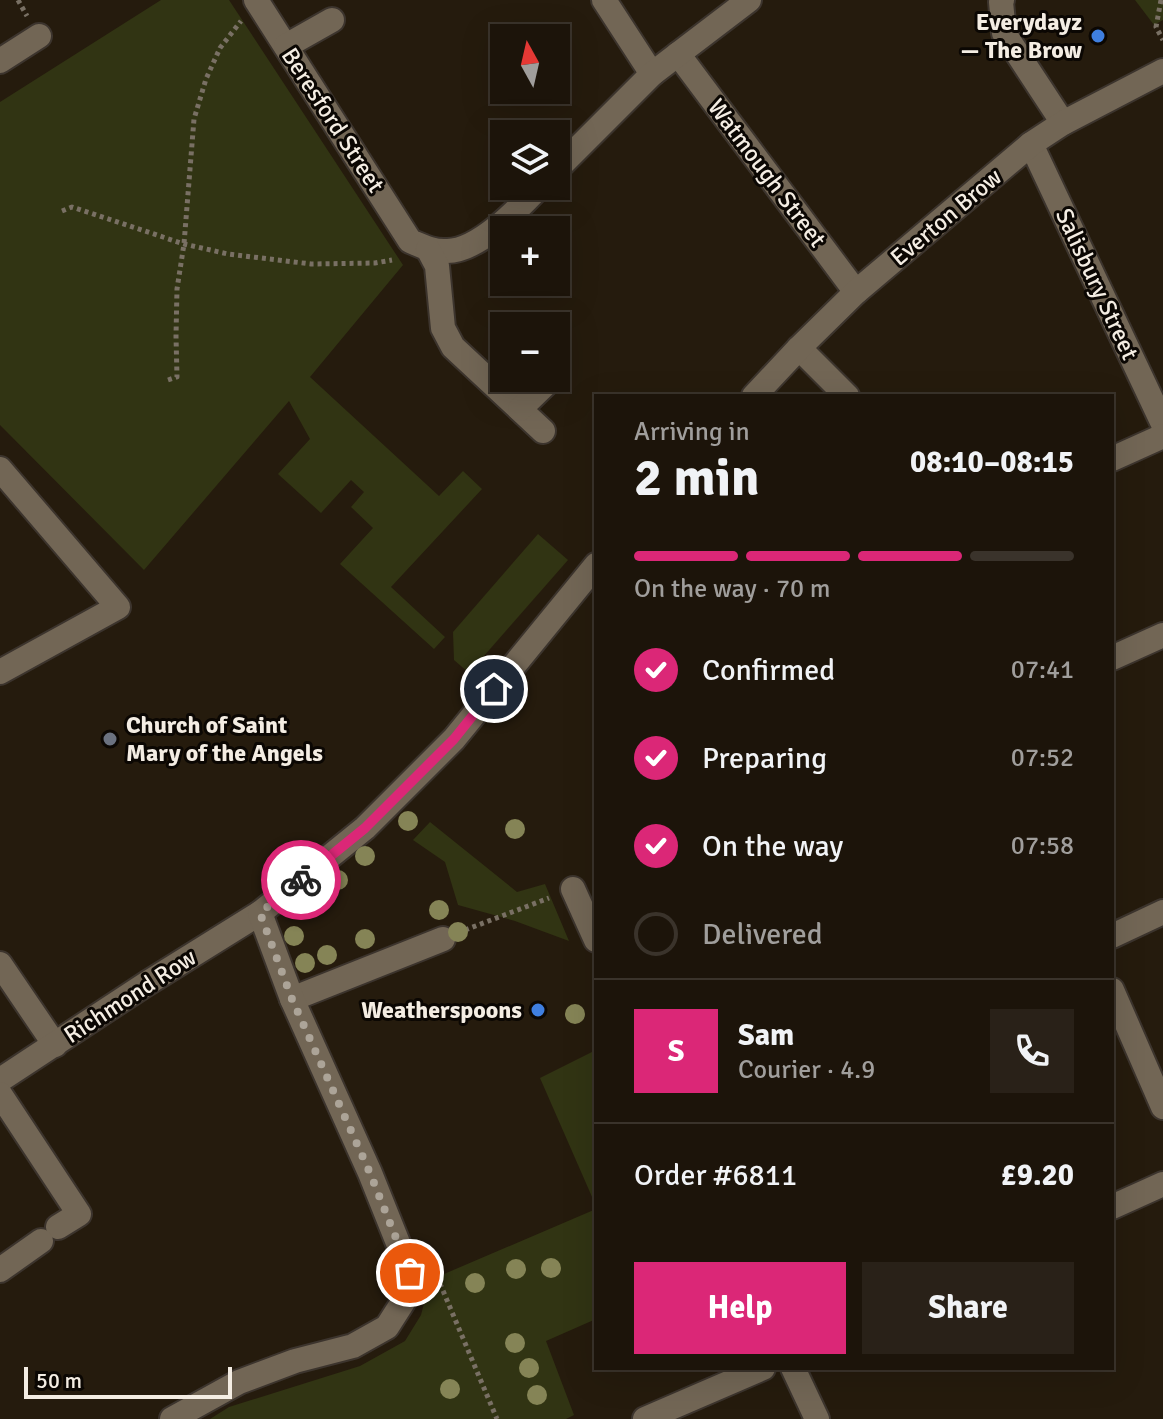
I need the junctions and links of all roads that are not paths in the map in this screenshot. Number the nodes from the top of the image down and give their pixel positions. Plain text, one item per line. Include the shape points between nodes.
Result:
1 (604, 0) edge
2 (749, 0) edge
3 (1002, 0) edge
4 (253, 5) edge
5 (332, 20) dead end
6 (39, 36) dead end
7 (286, 46) junction
8 (678, 54) junction
9 (0, 61) edge
10 (1163, 71) edge
11 (652, 74) junction
12 (1063, 123) junction
13 (1031, 144) junction
14 (570, 156) edge
15 (526, 200) edge
16 (419, 245) junction
17 (856, 292) junction
18 (799, 348) junction
19 (538, 392) edge
20 (756, 394) edge
21 (845, 394) edge
22 (520, 409) junction
23 (1163, 424) edge
24 (543, 431) dead end
25 (1163, 436) edge
26 (1114, 458) edge
27 (0, 469) edge
28 (594, 567) edge
29 (1163, 635) edge
30 (1114, 657) edge
31 (0, 672) edge
32 (573, 889) road end
33 (1163, 912) edge
34 (260, 913) junction
35 (1114, 935) edge
36 (594, 936) edge
37 (443, 939) road end
38 (0, 964) edge
39 (1114, 995) edge
40 (292, 999) junction
41 (55, 1045) junction
42 (0, 1080) edge
43 (0, 1094) edge
44 (1163, 1107) edge
45 (1163, 1184) edge
46 (1114, 1206) edge
47 (0, 1270) edge
48 (758, 1370) edge
49 (794, 1370) edge
50 (172, 1419) edge
51 (645, 1419) edge
52 (817, 1419) edge

1 - 11 street
2 - 8 street
3 - 12 street via 1004,33
4 - 7 street, Beresford Street
5 - 7 street
6 - 9 street
7 - 16 street, Beresford Street
8 - 11 street
8 - 17 street, Watmough Street
10 - 12 street, Everton Brow
11 - 14 street
12 - 13 street, Everton Brow
13 - 17 street, Everton Brow
13 - 23 street, Salisbury Street
15 - 16 street via 475,243 450,252
16 - 22 street, Beresford Street via 437,266 443,328 453,347
17 - 18 street, Everton Brow
18 - 20 street, Everton Brow
18 - 21 street
19 - 22 street
22 - 24 street, Beresford Street
25 - 26 street
27 - 31 street via 118,607
28 - 34 street via 454,739 365,828
29 - 30 street
32 - 36 street
33 - 35 street
34 - 40 street
34 - 41 street, Richmond Row
37 - 40 street
38 - 41 street
39 - 44 street
40 - 50 street via 410,1273 403,1302 387,1327 353,1346 239,1382
41 - 42 street, Richmond Row
43 - 47 street via 79,1214
45 - 46 street
48 - 51 street
49 - 52 street

